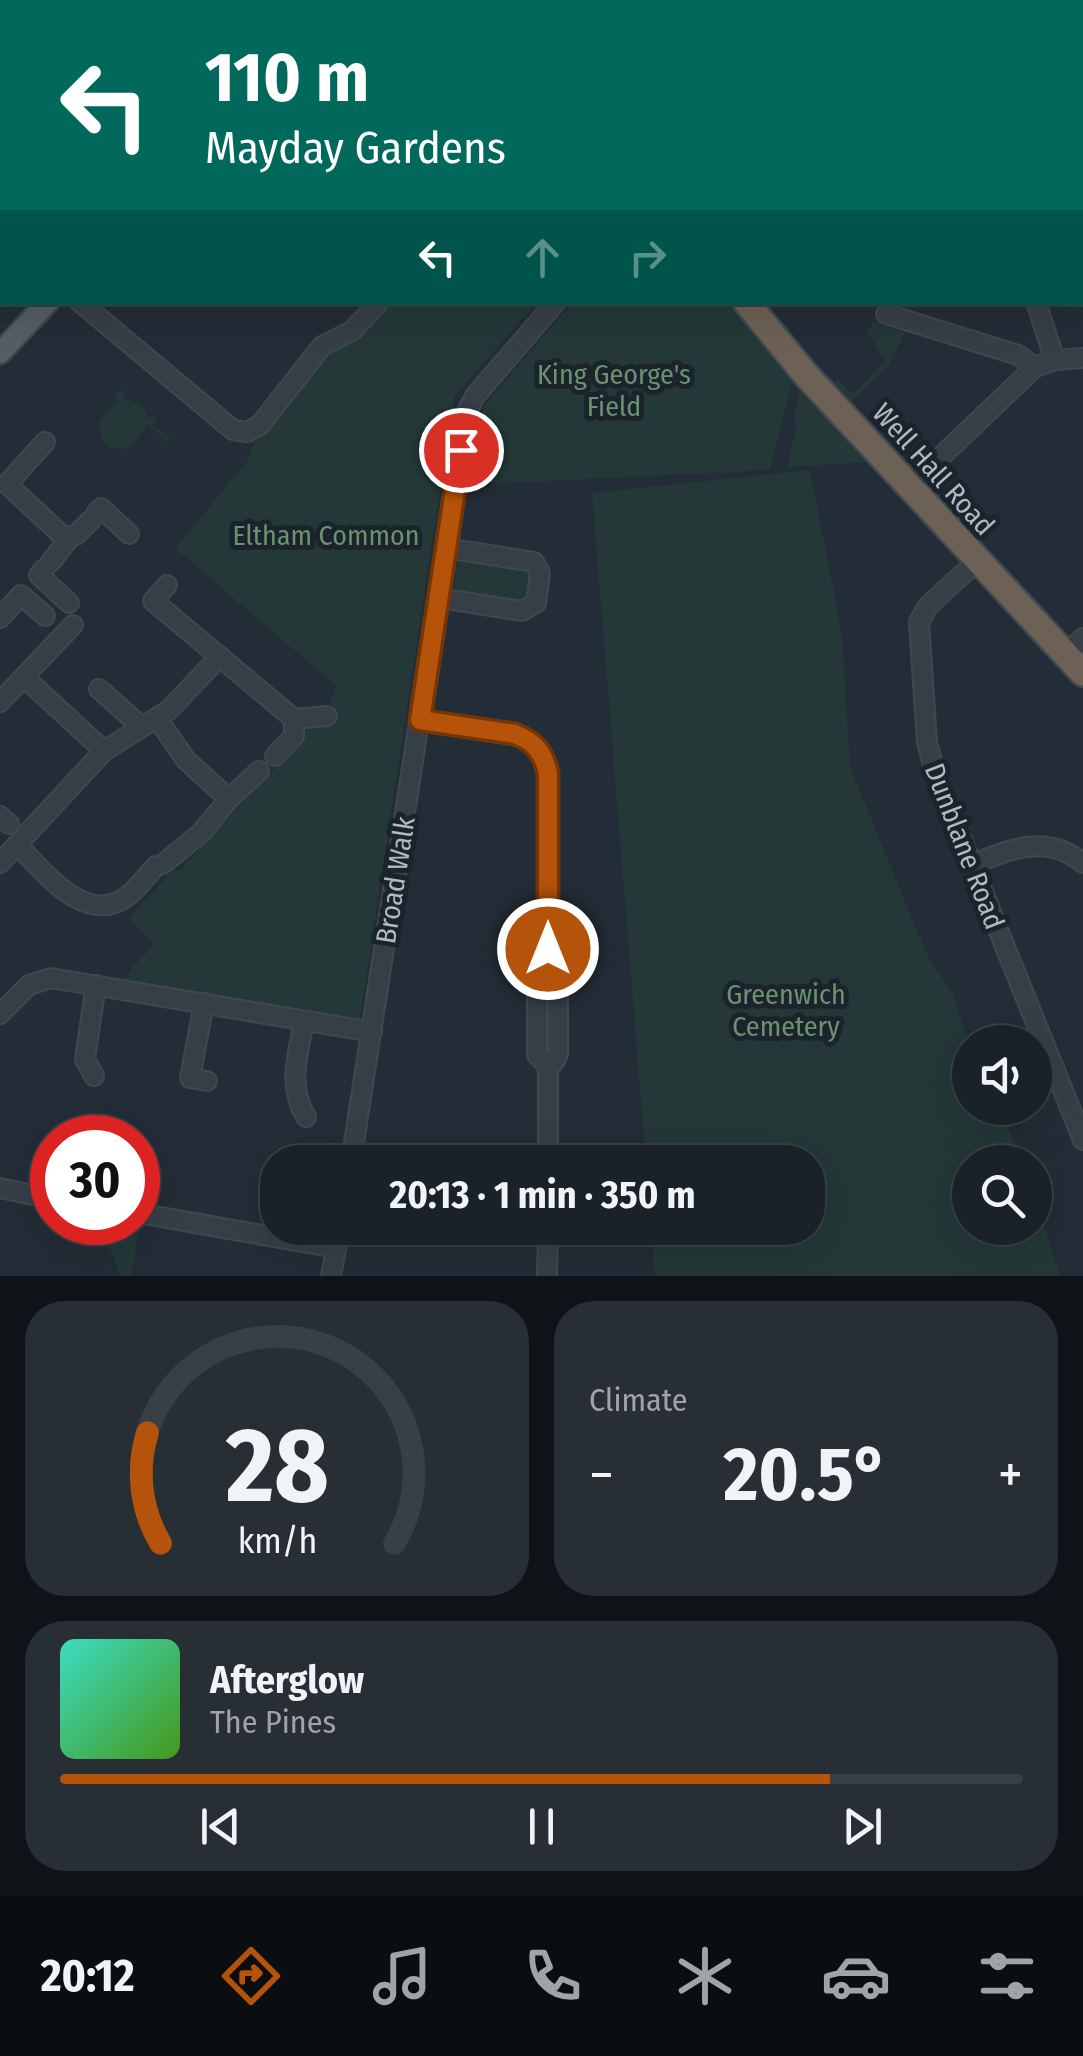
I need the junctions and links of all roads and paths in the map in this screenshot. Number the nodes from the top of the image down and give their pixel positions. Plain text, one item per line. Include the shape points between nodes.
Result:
1 (45, 305) edge
2 (84, 305) edge
3 (376, 305) edge
4 (553, 305) edge
5 (748, 305) edge
6 (1037, 305) edge
7 (886, 314) dead end
8 (0, 353) edge
9 (1083, 358) edge
10 (1055, 360) junction
11 (1035, 367) junction
12 (44, 442) dead end
13 (910, 486) junction
14 (3, 488) edge
15 (129, 534) dead end
16 (67, 540) junction
17 (446, 548) junction
18 (978, 561) junction
19 (167, 584) dead end
20 (438, 598) junction
21 (68, 603) dead end
22 (45, 616) dead end
23 (0, 618) edge
24 (72, 625) dead end
25 (1077, 655) edge
26 (220, 656) junction
27 (24, 677) junction
28 (99, 689) dead end
29 (0, 702) edge
30 (327, 716) dead end
31 (157, 718) junction
32 (294, 719) junction
33 (420, 720) junction
34 (138, 728) junction
35 (104, 751) junction
36 (275, 756) dead end
37 (258, 771) dead end
38 (229, 799) junction
39 (17, 845) junction
40 (1083, 863) edge
41 (0, 864) edge
42 (972, 865) junction
43 (96, 985) junction
44 (204, 1004) junction
45 (0, 1014) edge
46 (304, 1021) junction
47 (372, 1032) junction
48 (94, 1076) dead end
49 (190, 1078) dead end
50 (295, 1111) dead end
51 (1083, 1140) edge
52 (354, 1145) edge
53 (548, 1145) edge
54 (0, 1188) edge
55 (30, 1194) edge
56 (160, 1217) edge
57 (337, 1245) edge
58 (548, 1245) edge
59 (336, 1248) junction
60 (331, 1276) edge
61 (547, 1276) edge

1 - 8 main road
2 - 3 street via 233,430 247,432 260,425 322,346 352,331
4 - 17 street, Broad Walk via 470,404
5 - 13 highway, Well Hall Road
6 - 10 street
7 - 11 street via 1018,355
9 - 10 street
10 - 11 street
11 - 13 street
12 - 14 street
13 - 18 highway, Well Hall Road
14 - 16 street
15 - 16 street via 101,508
16 - 21 street via 39,575
17 - 20 street, Broad Walk
17 - 20 street via 534,562 540,572 536,603 522,612
18 - 25 highway, Well Hall Road
18 - 42 street, Dunblane Road via 922,613 918,631 930,758
19 - 26 street via 148,607
20 - 33 street, Broad Walk
22 - 23 street via 21,594
24 - 27 street
26 - 31 street
26 - 32 street
27 - 29 street
27 - 35 street
28 - 34 street
30 - 32 street
31 - 34 street
31 - 38 street via 186,760
32 - 36 street via 294,736
33 - 47 street, Broad Walk
33 - 53 street via 515,734 544,758 548,949 537,965 537,1055 548,1066
34 - 35 street
35 - 39 street
37 - 38 street
38 - 39 street via 127,897 108,904 67,894
39 - 41 street
40 - 42 street via 1035,844
42 - 51 street, Dunblane Road
43 - 44 street
43 - 45 street via 40,980
43 - 48 street via 79,1062
44 - 46 street
44 - 49 street
46 - 47 street
46 - 50 street
47 - 52 street, Broad Walk
54 - 55 street
56 - 59 street
57 - 59 street
58 - 61 street
59 - 60 street

